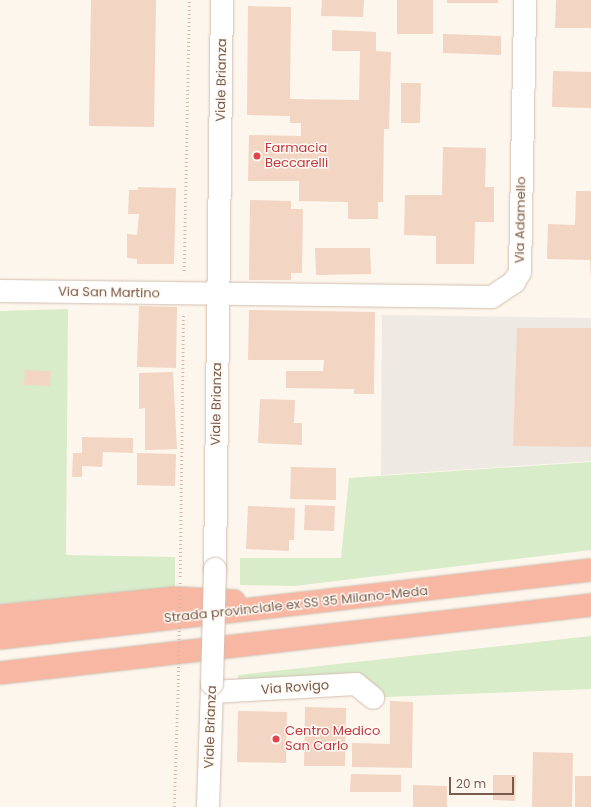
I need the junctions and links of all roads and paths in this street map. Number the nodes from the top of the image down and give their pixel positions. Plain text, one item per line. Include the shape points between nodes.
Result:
1 (222, 0) edge
2 (525, 0) edge
3 (0, 291) edge
4 (218, 296) junction
5 (591, 570) edge
6 (180, 580) dead end
7 (297, 605) junction
8 (591, 605) edge
9 (0, 616) edge
10 (0, 638) edge
11 (0, 673) edge
12 (212, 693) junction
13 (373, 698) dead end
14 (304, 701) dead end
15 (174, 807) edge
16 (208, 807) edge

1 - 4 street, Viale Brianza
2 - 4 street, Via Adamello via 520,272 514,282 492,298
3 - 4 street, Via San Martino
4 - 12 street, Viale Brianza, bridge via 216,569
5 - 7 highway, Strada provinciale ex SS 35 Milano-Meda
6 - 15 path, bridge
7 - 9 highway via 175,598
7 - 10 highway, Strada provinciale ex SS 35 Milano-Meda
8 - 11 highway
12 - 13 street, Via Rovigo via 356,684
12 - 14 street
12 - 16 street, Viale Brianza

